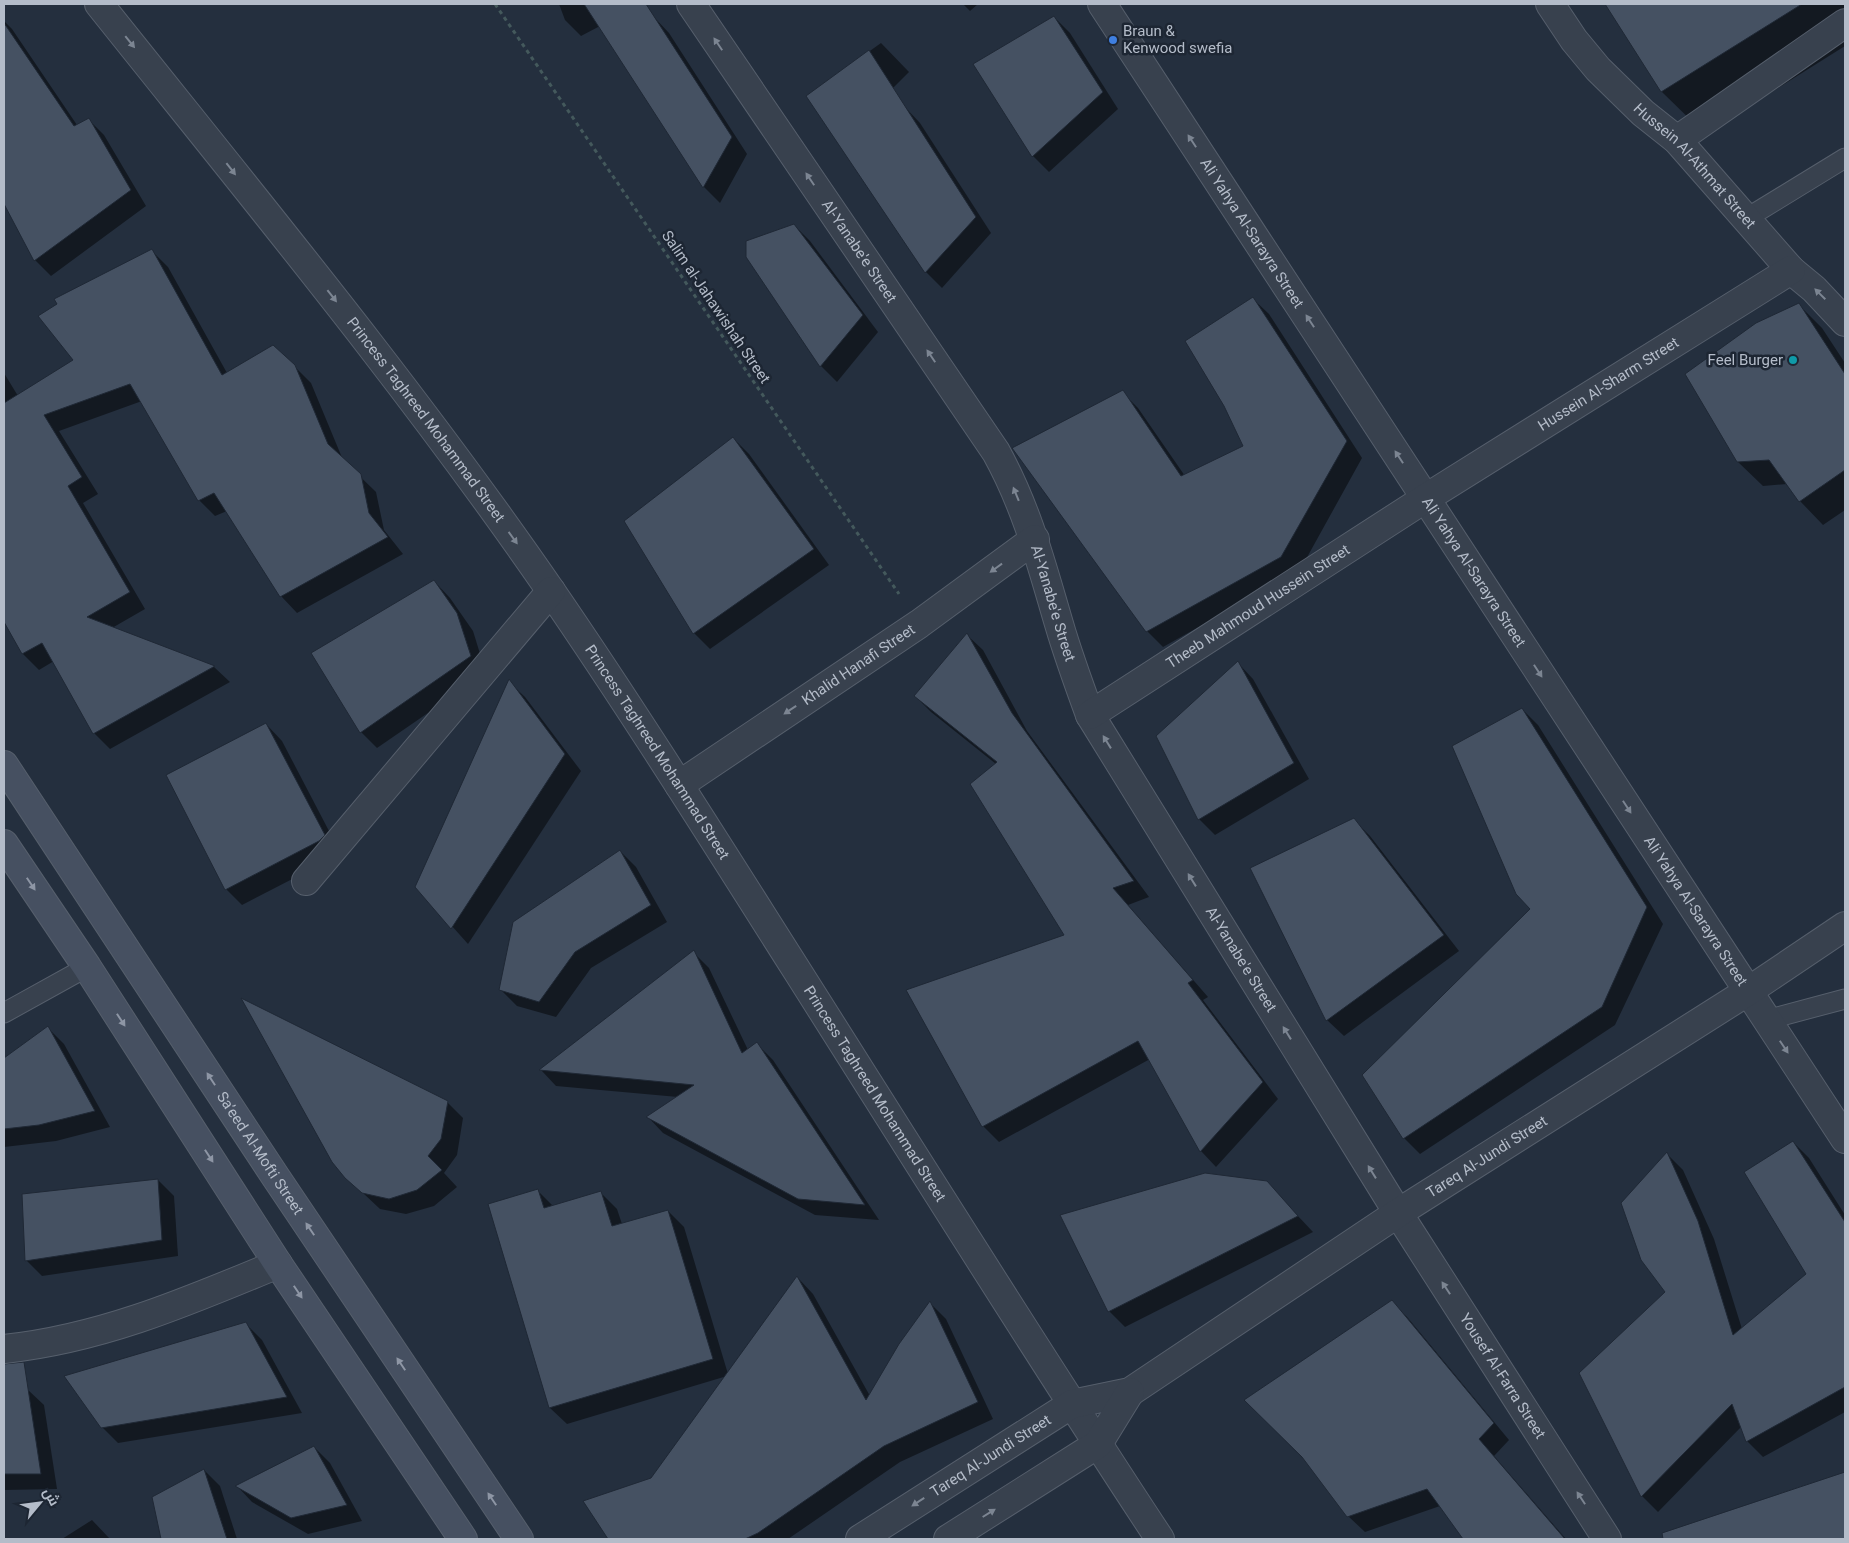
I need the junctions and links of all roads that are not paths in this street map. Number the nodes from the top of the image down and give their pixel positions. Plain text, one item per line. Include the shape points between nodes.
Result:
1 (99, 4) edge
2 (691, 4) edge
3 (1102, 4) edge
4 (1550, 4) edge
5 (1845, 23) edge
6 (1677, 140) junction
7 (1845, 158) edge
8 (1747, 218) junction
9 (1792, 270) junction
10 (1845, 322) edge
11 (1426, 498) junction
12 (1035, 539) junction
13 (551, 591) junction
14 (1090, 715) junction
15 (4, 765) edge
16 (680, 785) junction
17 (4, 844) edge
18 (306, 881) dead end
19 (1845, 926) edge
20 (86, 967) junction
21 (1747, 992) junction
22 (1845, 999) edge
23 (4, 1013) edge
24 (1766, 1020) junction
25 (1845, 1139) edge
26 (1398, 1213) junction
27 (278, 1264) junction
28 (4, 1349) edge
29 (1130, 1392) junction
30 (1072, 1404) junction
31 (1098, 1444) junction
32 (463, 1539) edge
33 (519, 1539) edge
34 (860, 1539) edge
35 (948, 1539) edge
36 (1160, 1539) edge
37 (1607, 1539) edge

1 -> 13 street, Princess Taghreed Mohammad Street via 397,379
12 -> 2 street, Al-Yanabe'e Street via 996,452
11 -> 3 street, Ali Yahya Al-Sarayra Street
4 - 6 street, Hussein Al-Athmat Street via 1598,69 1643,113
5 - 6 street
6 - 8 street, Hussein Al-Athmat Street
7 - 8 lane
8 - 9 street, Hussein Al-Athmat Street
10 -> 9 street, Hussein Al-Athmat Street
9 - 11 street, Hussein Al-Sharm Street
11 - 14 street, Theeb Mahmoud Hussein Street
11 -> 21 street, Ali Yahya Al-Sarayra Street
12 - 14 street, Al-Yanabe'e Street via 1059,625
12 -> 16 street, Khalid Hanafi Street via 920,624
13 - 16 street, Princess Taghreed Mohammad Street
13 - 18 street
26 -> 14 street, Al-Yanabe'e Street
33 -> 15 street, Sa’eed Al-Mofti Street
16 - 30 street, Princess Taghreed Mohammad Street
17 -> 20 street
19 - 21 street, Tareq Al-Jundi Street
20 - 23 lane
20 -> 27 street
21 - 24 street, Ali Yahya Al-Sarayra Street
21 - 26 street, Tareq Al-Jundi Street
22 - 24 lane
24 -> 25 street, Ali Yahya Al-Sarayra Street
26 - 29 street, Tareq Al-Jundi Street
37 -> 26 street, Yousef Al-Farra Street
27 - 28 street via 133,1321 70,1339
27 -> 32 street
29 - 30 street, Tareq Al-Jundi Street
29 - 31 street, Tareq Al-Jundi Street
30 - 31 street, Princess Taghreed Mohammad Street
30 -> 34 street, Tareq Al-Jundi Street
35 -> 31 street, Tareq Al-Jundi Street
31 - 36 street, Princess Taghreed Mohammad Street

